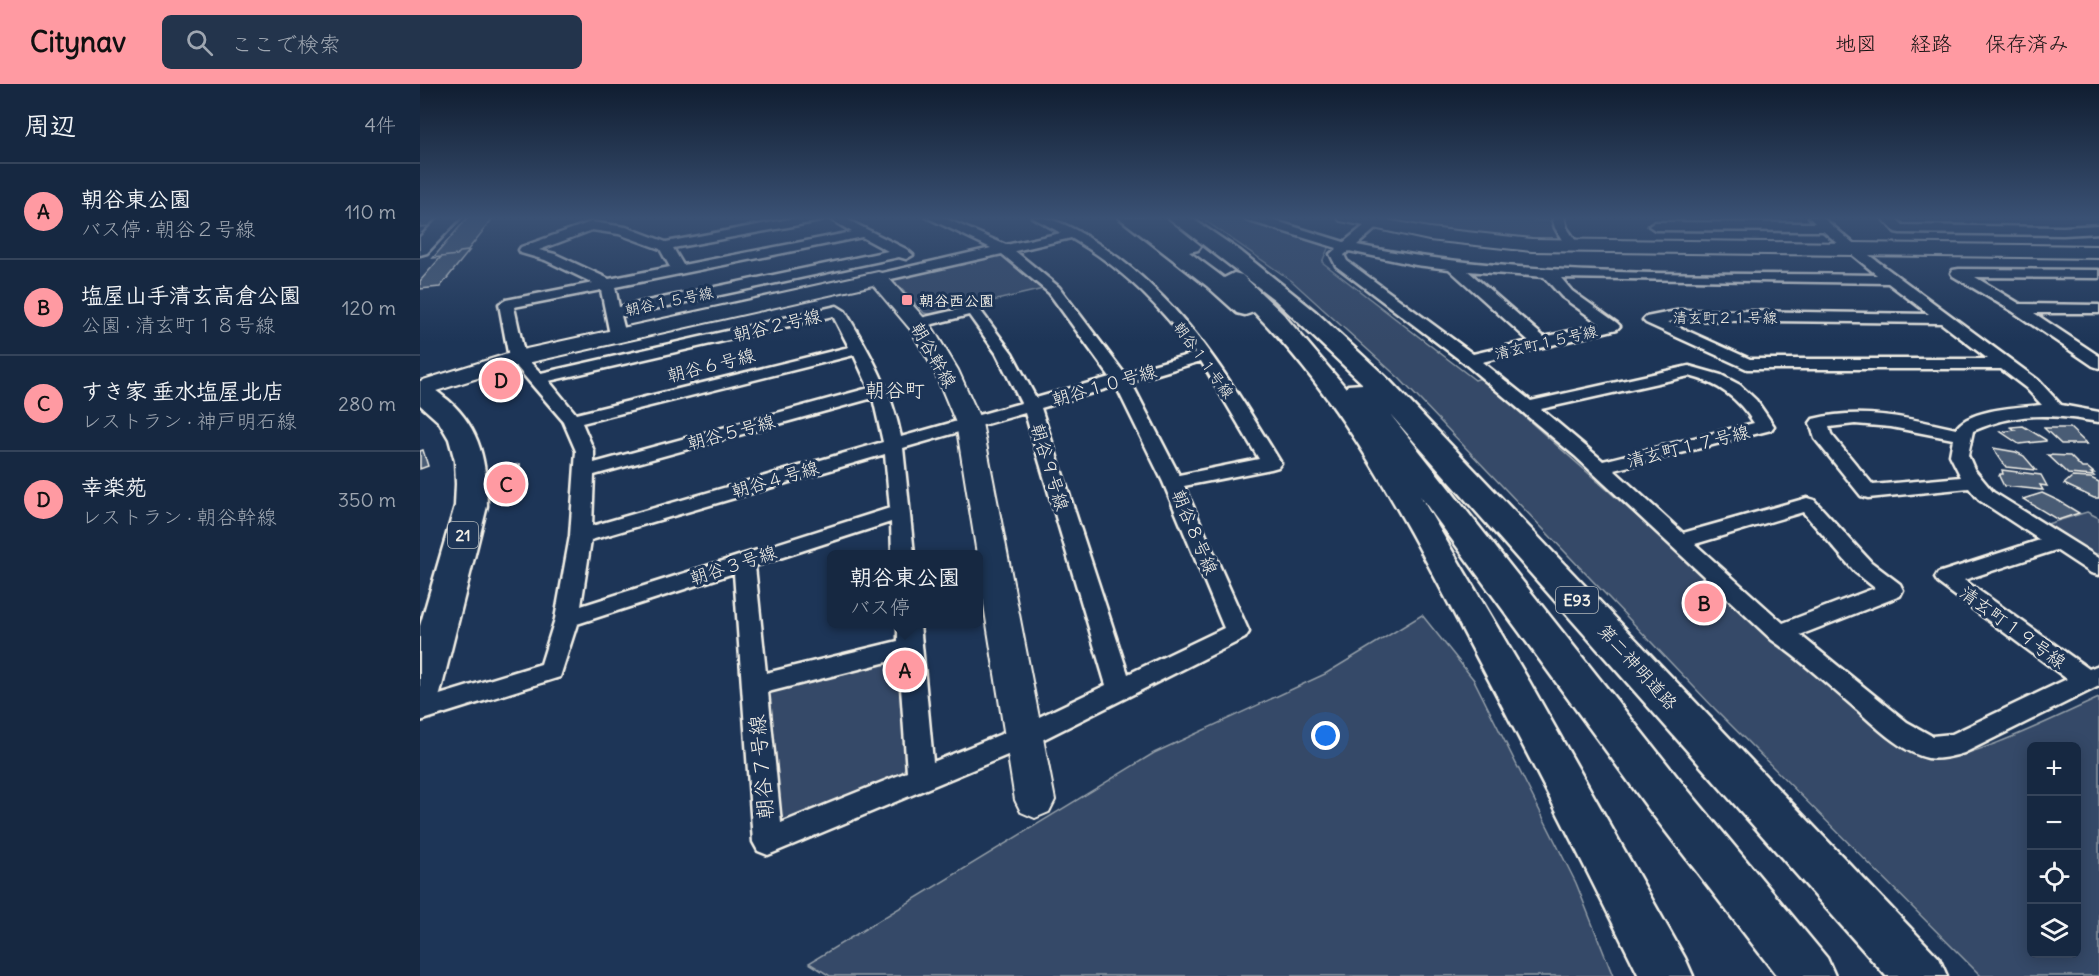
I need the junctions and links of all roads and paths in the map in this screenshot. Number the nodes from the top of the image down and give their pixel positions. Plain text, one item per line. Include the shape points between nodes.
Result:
1 (553, 259) edge
2 (672, 259) edge
3 (736, 259) edge
4 (875, 259) edge
5 (914, 259) edge
6 (964, 259) edge
7 (1016, 259) edge
8 (1111, 259) edge
9 (1185, 259) edge
10 (1207, 259) edge
11 (1232, 259) edge
12 (1235, 259) edge
13 (1339, 259) edge
14 (1405, 259) edge
15 (1865, 259) edge
16 (928, 266) junction
17 (1453, 266) junction
18 (679, 270) junction
19 (1549, 274) junction
20 (2099, 274) edge
21 (878, 278) junction
22 (1893, 279) junction
23 (607, 284) junction
24 (2017, 308) junction
25 (2099, 309) edge
26 (1947, 320) junction
27 (917, 323) junction
28 (616, 324) junction
29 (1541, 343) junction
30 (859, 349) junction
31 (1204, 355) junction
32 (516, 358) junction
33 (1470, 360) junction
34 (2099, 363) edge
35 (2006, 364) junction
36 (537, 378) junction
37 (1122, 381) junction
38 (420, 390) edge
39 (879, 391) junction
40 (1343, 403) junction
41 (1031, 405) junction
42 (1528, 407) junction
43 (2055, 409) junction
44 (2099, 417) edge
45 (572, 420) junction
46 (969, 423) junction
47 (1963, 436) junction
48 (893, 445) junction
49 (1600, 468) junction
50 (583, 472) junction
51 (1173, 482) junction
52 (1974, 482) junction
53 (900, 512) junction
54 (581, 536) junction
55 (1679, 541) junction
56 (2058, 542) junction
57 (903, 550) edge
58 (744, 562) junction
59 (2099, 568) edge
60 (567, 619) junction
61 (1780, 634) junction
62 (910, 635) edge
63 (2093, 678) edge
64 (754, 686) junction
65 (1120, 689) junction
66 (420, 694) edge
67 (420, 711) edge
68 (1025, 736) junction
69 (921, 778) junction
70 (1035, 800) dead end
71 (1667, 976) edge
72 (1809, 976) edge
73 (1921, 976) edge

1 - 23 street
2 - 18 street
3 - 18 street
4 - 28 street, 朝谷１５号線
5 - 16 street
6 - 16 street
7 - 37 street, 朝谷８号線 via 1055,291
8 - 31 street, 朝谷１１号線 via 1186,330
9 - 40 main road via 1257,318
10 - 40 main road via 1255,299 1313,362
11 - 72 main road, 第二神明道路 / E93 via 1304,327 1364,398 1659,788
12 - 73 main road, 第二神明道路 / E93 via 1311,319 1380,386
13 - 33 street
14 - 17 street
15 - 22 street
16 - 21 street
17 - 19 street
17 - 29 street
18 - 23 street
19 - 22 street
19 - 29 street, 清玄町１５号線 via 1567,294 1612,326
20 - 24 street via 1958,273
21 - 27 street, 朝谷幹線
21 - 28 street
22 - 26 street
23 - 28 street
23 - 32 street via 506,304
24 - 25 street
24 - 34 street
26 - 35 street
26 - 35 street, 清玄町２１号線 via 1681,315 1651,320 1747,364
27 - 41 street, 朝谷９号線 via 973,310 1004,354
27 - 46 street, 朝谷幹線 via 946,370
28 - 32 street
29 - 33 street, 清玄町１５号線
30 - 36 street, 朝谷２号線 via 837,311
30 - 39 street, 朝谷２号線
30 - 45 street, 朝谷６号線
31 - 37 street, 朝谷１０号線
31 - 51 street, 朝谷１１号線 via 1271,463
32 - 36 street
32 - 38 street
33 - 42 street
35 - 43 street
36 - 45 street
37 - 41 street, 朝谷１０号線
37 - 51 street, 朝谷８号線
38 - 66 main road, 21 via 453,421 467,447 472,473 471,506
39 - 48 street, 朝谷２号線
39 - 50 street, 朝谷５号線
40 - 71 main road via 1444,563
41 - 46 street, 朝谷１０号線
41 - 65 street, 朝谷９号線
42 - 49 street
42 - 49 street, 清玄町１７号線 via 1689,371 1715,376 1748,400 1765,426
43 - 44 street
43 - 47 street via 1994,415 1965,428
45 - 50 street via 585,451
46 - 48 street, 朝谷４号線
46 - 68 street, 朝谷幹線
47 - 52 street via 1959,455
47 - 52 street via 1899,421 1819,423 1822,435 1868,492
48 - 53 street, 朝谷２号線
48 - 54 street, 朝谷４号線
49 - 55 street
50 - 54 street
51 - 65 street, 朝谷８号線 via 1237,632
52 - 56 street via 1986,496
53 - 57 street, 朝谷２号線
53 - 58 street, 朝谷３号線
54 - 60 street
55 - 61 street
55 - 61 street via 1807,504 1863,567 1892,590
56 - 59 street
56 - 63 street, 清玄町１９号線 via 1946,578
58 - 60 street, 朝谷３号線
58 - 64 street, 朝谷７号線
60 - 67 street via 551,670
61 - 63 street via 1898,730 1929,747 1955,745
62 - 64 street
62 - 69 street
64 - 69 street, 朝谷７号線 via 768,842
65 - 68 street, 朝谷８号線
68 - 69 street, 朝谷８号線
68 - 70 street, 朝谷幹線

